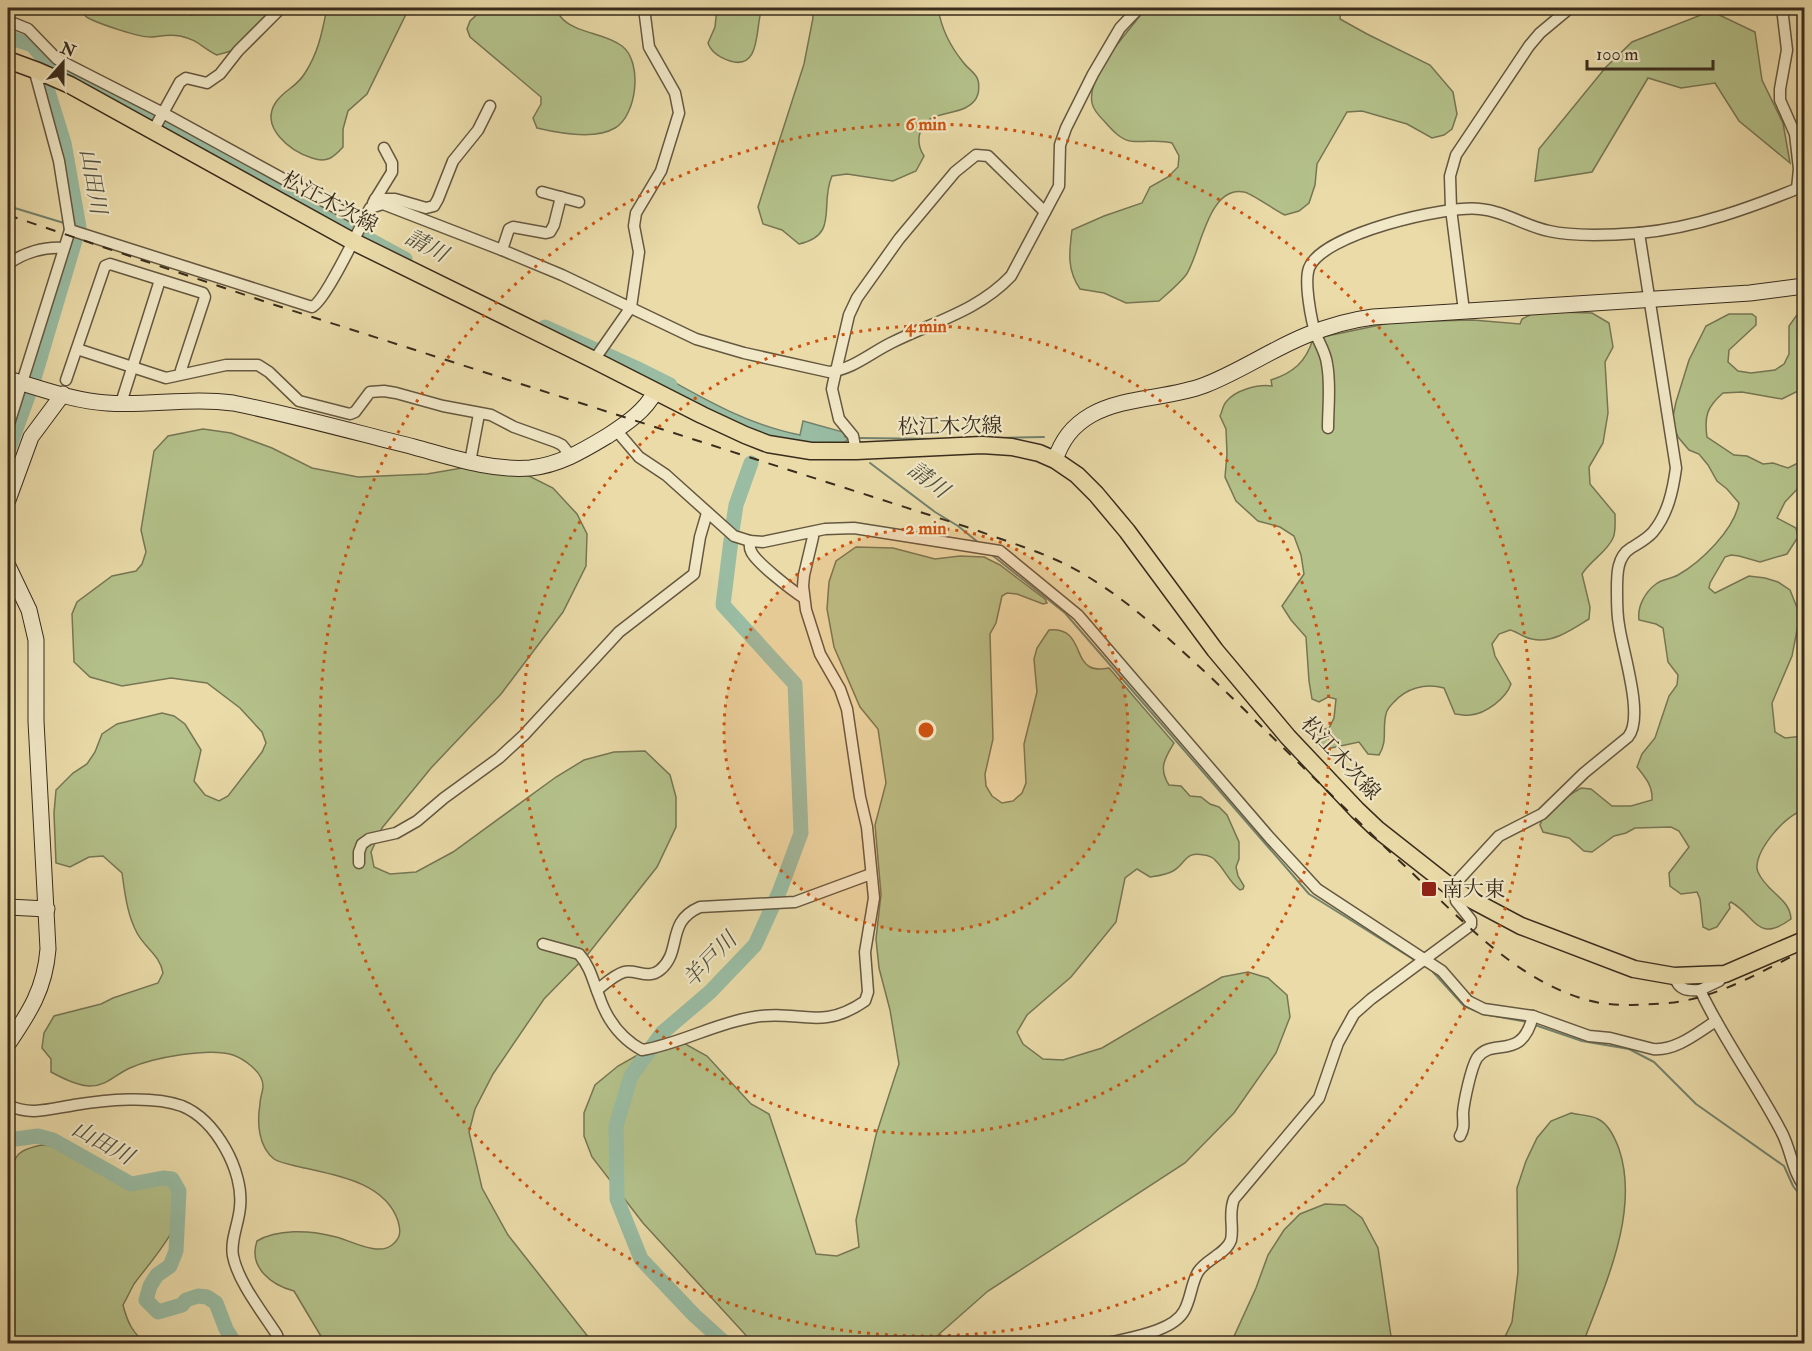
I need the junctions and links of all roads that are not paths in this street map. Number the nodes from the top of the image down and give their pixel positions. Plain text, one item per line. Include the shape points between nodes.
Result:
1 (281, 8) edge
2 (644, 8) edge
3 (1139, 8) edge
4 (1570, 8) edge
5 (1782, 8) edge
6 (8, 21) edge
7 (8, 60) edge
8 (41, 72) junction
9 (490, 106) dead end
10 (162, 114) junction
11 (154, 129) junction
12 (384, 147) dead end
13 (1801, 187) edge
14 (542, 192) dead end
15 (561, 197) junction
16 (579, 202) dead end
17 (372, 203) junction
18 (1451, 209) junction
19 (1045, 212) junction
20 (362, 222) junction
21 (76, 232) junction
22 (1639, 233) junction
23 (352, 241) junction
24 (64, 248) junction
25 (502, 250) junction
26 (8, 264) edge
27 (160, 280) junction
28 (1804, 286) edge
29 (1649, 299) junction
30 (631, 307) junction
31 (1464, 311) junction
32 (1315, 332) junction
33 (77, 349) junction
34 (596, 357) junction
35 (132, 367) junction
36 (837, 371) junction
37 (182, 373) junction
38 (23, 383) edge
39 (64, 387) junction
40 (655, 392) junction
41 (121, 404) junction
42 (479, 414) junction
43 (8, 427) edge
44 (1328, 428) dead end
45 (616, 430) junction
46 (856, 451) junction
47 (571, 456) junction
48 (1054, 460) junction
49 (470, 462) junction
50 (8, 500) edge
51 (707, 513) junction
52 (813, 532) junction
53 (750, 542) junction
54 (8, 566) edge
55 (804, 598) junction
56 (359, 863) dead end
57 (871, 874) junction
58 (1454, 890) junction
59 (8, 908) edge
60 (47, 909) junction
61 (1804, 940) edge
62 (543, 944) dead end
63 (1422, 963) junction
64 (1725, 974) junction
65 (1674, 976) junction
66 (597, 990) junction
67 (1700, 990) junction
68 (1532, 1021) junction
69 (1716, 1021) junction
70 (8, 1044) edge
71 (8, 1104) edge
72 (1460, 1136) dead end
73 (1804, 1186) edge
74 (280, 1344) edge
75 (1105, 1344) edge

1 - 10 street via 213,80 207,83 186,78 180,82
2 - 30 street via 649,47 675,93 679,113 661,171 636,213 639,252
3 - 19 street via 1120,28 1066,128 1060,145 1059,186
4 - 18 street via 1529,46 1456,155 1449,181
5 - 13 street via 1787,50 1780,100 1795,134
6 - 10 street via 28,29 57,58
7 - 8 main road, 松江木次線
8 - 11 main road, 松江木次線
8 - 21 street
9 - 17 street via 478,130 453,161 434,206 426,208 394,199
10 - 11 street
10 - 20 street
11 - 23 main road, 松江木次線
12 - 17 street via 392,172
13 - 22 street via 1680,228
14 - 15 street
15 - 16 street
15 - 25 street via 550,232 513,227
17 - 20 street
17 - 25 street
18 - 22 street via 1490,210 1550,231
18 - 31 street
18 - 32 street via 1356,235 1320,254 1310,267 1307,287
19 - 36 street via 1011,276 1000,288 973,306
19 - 36 street via 988,156 972,158 955,172 899,238 857,298 849,315
20 - 23 street
21 - 23 street via 312,307 319,302
21 - 24 street
22 - 29 street
23 - 34 main road, 松江木次線
24 - 26 street via 32,252
24 - 38 street
25 - 30 street
27 - 33 street via 110,264 105,266
27 - 35 street
27 - 37 street via 203,293 205,297
28 - 29 street
29 - 31 street
29 - 58 street via 1676,468 1662,518 1643,542 1624,553 1619,563 1619,627 1629,668 1633,730 1542,814 1499,836
30 - 34 street
30 - 36 street via 712,345
31 - 32 street via 1373,316
32 - 44 street via 1328,363
32 - 48 street via 1206,385 1116,405 1092,415 1066,435
33 - 35 street
33 - 39 street
34 - 40 main road, 松江木次線
35 - 37 street via 166,378
35 - 41 street
36 - 46 street via 832,389 839,419 853,436
37 - 42 street via 251,364 269,372 300,401 350,414 367,394 376,390
38 - 39 street
38 - 43 street
39 - 41 street via 94,402
39 - 50 street via 31,437
40 - 45 street via 642,410
40 - 46 main road, 松江木次線 via 768,444 811,451
41 - 49 street via 190,399 233,403
42 - 47 street via 491,415 514,428 556,442
42 - 49 street
45 - 47 street
45 - 51 street via 639,457 666,475
46 - 48 main road, 松江木次線 via 982,445 1012,447
47 - 49 street via 529,468
48 - 58 main road, 松江木次線 via 1096,494 1215,651 1288,736 1377,829
51 - 53 street via 734,536
51 - 56 street via 694,574 619,632 499,758 417,821 362,844
52 - 53 street
52 - 55 street via 804,575
52 - 63 street via 838,527 863,529 1000,552 1078,615 1317,889
53 - 55 street via 753,555
54 - 60 street via 29,610 36,640 40,824
55 - 57 street via 813,636 847,709
57 - 66 street via 795,902 700,907 683,917 668,961 661,970 653,975 626,972
57 - 66 street via 874,898 865,952 868,992 866,1001 848,1011 820,1019 753,1017 642,1050 620,1035
58 - 63 street via 1471,925
58 - 65 main road, 松江木次線 via 1521,926 1634,969
59 - 60 street
60 - 70 street via 44,978 34,1004
61 - 64 main road, 松江木次線
62 - 66 street via 579,954
63 - 68 street via 1442,971 1468,1001
63 - 75 street via 1354,1014 1338,1043 1319,1098 1234,1199 1230,1242 1198,1272 1180,1317 1171,1325
64 - 65 main road, 松江木次線
64 - 67 street
65 - 67 street via 1685,991
67 - 69 street
68 - 69 street via 1660,1050 1684,1041
68 - 72 street via 1516,1045 1488,1051 1476,1060
69 - 73 street via 1787,1141 1798,1179
71 - 74 street via 34,1112 101,1101 162,1102 189,1109 203,1118 223,1143 241,1193 233,1256

